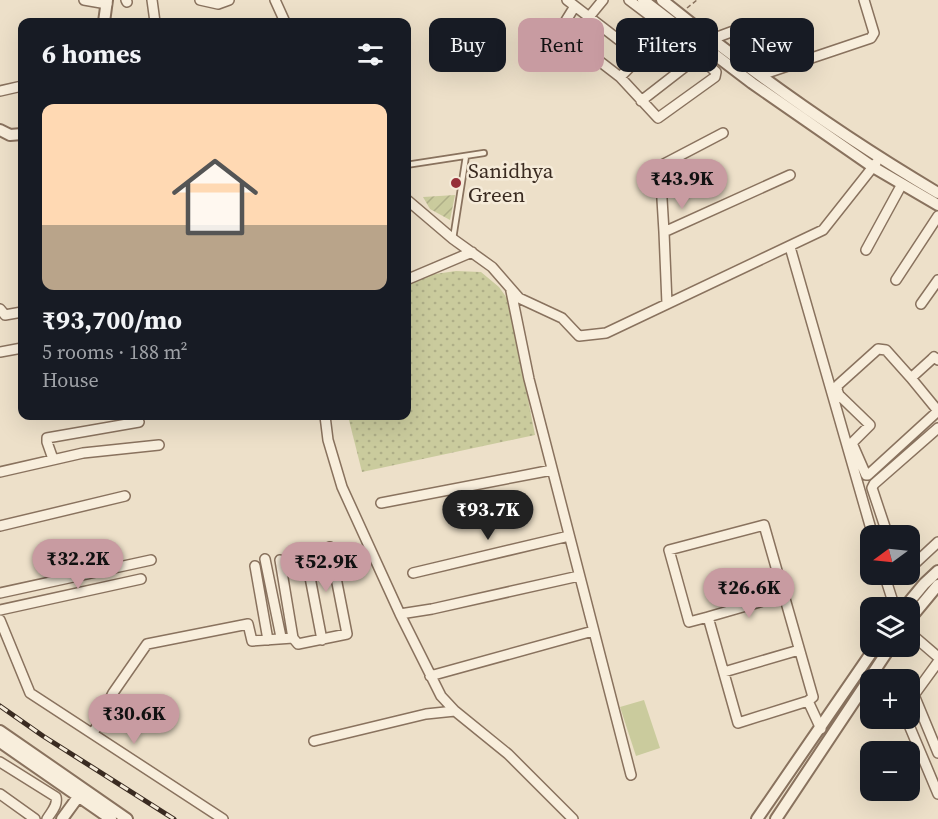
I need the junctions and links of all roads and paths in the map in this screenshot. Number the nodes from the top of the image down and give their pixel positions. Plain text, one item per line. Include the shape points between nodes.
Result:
1 (84, 0) edge
2 (152, 0) edge
3 (200, 0) edge
4 (229, 0) edge
5 (275, 0) edge
6 (603, 0) edge
7 (629, 0) edge
8 (643, 0) edge
9 (662, 0) edge
10 (864, 0) edge
11 (107, 2) edge
12 (571, 3) edge
13 (589, 17) junction
14 (105, 18) edge
15 (154, 18) edge
16 (283, 18) edge
17 (657, 18) edge
18 (661, 18) edge
19 (685, 18) edge
20 (616, 38) edge
21 (718, 44) edge
22 (718, 60) edge
23 (625, 72) edge
24 (678, 72) edge
25 (716, 72) edge
26 (760, 75) junction
27 (620, 77) junction
28 (18, 87) edge
29 (0, 91) edge
30 (641, 101) junction
31 (0, 130) edge
32 (723, 133) dead end
33 (18, 134) edge
34 (484, 153) dead end
35 (466, 156) junction
36 (876, 163) junction
37 (411, 164) edge
38 (790, 175) dead end
39 (902, 184) junction
40 (938, 193) edge
41 (411, 203) edge
42 (938, 205) edge
43 (938, 216) edge
44 (664, 232) junction
45 (453, 238) junction
46 (789, 247) junction
47 (866, 250) dead end
48 (472, 252) junction
49 (411, 278) edge
50 (896, 280) dead end
51 (938, 280) edge
52 (511, 288) junction
53 (667, 304) junction
54 (921, 304) dead end
55 (0, 309) edge
56 (18, 313) edge
57 (18, 349) edge
58 (0, 352) edge
59 (938, 360) edge
60 (911, 378) junction
61 (850, 406) junction
62 (938, 411) edge
63 (839, 417) junction
64 (326, 420) edge
65 (139, 422) dead end
66 (938, 428) edge
67 (159, 445) dead end
68 (850, 445) junction
69 (52, 459) junction
70 (552, 470) junction
71 (0, 472) edge
72 (125, 496) dead end
73 (381, 503) dead end
74 (870, 525) edge
75 (884, 525) edge
76 (0, 526) edge
77 (568, 536) junction
78 (938, 542) edge
79 (330, 547) dead end
80 (305, 551) dead end
81 (920, 558) edge
82 (265, 559) dead end
83 (151, 560) dead end
84 (280, 560) dead end
85 (255, 566) dead end
86 (938, 571) edge
87 (413, 573) dead end
88 (579, 576) junction
89 (141, 579) dead end
90 (938, 585) edge
91 (0, 593) edge
92 (784, 595) junction
93 (914, 597) edge
94 (920, 607) edge
95 (0, 610) edge
96 (400, 614) junction
97 (708, 617) junction
98 (0, 620) edge
99 (593, 631) junction
100 (281, 637) junction
101 (293, 638) junction
102 (268, 640) junction
103 (322, 640) junction
104 (920, 641) edge
105 (799, 650) junction
106 (869, 657) edge
107 (938, 657) edge
108 (938, 662) edge
109 (724, 672) junction
110 (430, 676) junction
111 (860, 697) edge
112 (808, 701) junction
113 (455, 711) junction
114 (821, 729) junction
115 (911, 729) edge
116 (0, 731) edge
117 (93, 734) junction
118 (314, 741) dead end
119 (0, 742) edge
120 (938, 753) edge
121 (1, 765) edge
122 (631, 775) dead end
123 (0, 794) edge
124 (938, 794) edge
125 (78, 797) junction
126 (35, 819) edge
127 (47, 819) edge
128 (63, 819) edge
129 (111, 819) edge
130 (127, 819) edge
131 (223, 819) edge
132 (573, 819) edge
133 (757, 819) edge
134 (776, 819) edge

1 - 11 street
2 - 15 street
3 - 4 street via 219,4
5 - 16 street
6 - 13 street
7 - 17 street
8 - 18 street
9 - 19 street
10 - 26 street via 874,33 871,38
11 - 14 street
12 - 13 street
12 - 27 street via 563,33
13 - 20 street
21 - 26 street
22 - 36 street
23 - 27 street
24 - 30 street
25 - 30 street via 715,77 660,118
26 - 36 street
27 - 30 street
28 - 29 street
31 - 33 street
32 - 44 street via 660,166
34 - 35 lane
35 - 37 lane
35 - 45 lane
36 - 39 street
36 - 40 street
36 - 46 street via 822,230
38 - 44 street
39 - 42 street
39 - 47 street
41 - 45 street
43 - 50 street
44 - 53 street
45 - 48 street
46 - 53 street
46 - 63 street
48 - 49 street
48 - 52 street
51 - 54 street
52 - 53 street via 519,298 562,318 579,336 606,333
52 - 70 street
55 - 56 street via 6,315
57 - 58 street
59 - 60 street via 934,357
60 - 61 street via 886,350 878,349 838,385 839,395
60 - 62 street
61 - 63 street
61 - 68 street via 870,425
62 - 68 street via 868,475
63 - 68 street
64 - 96 street via 342,487
65 - 69 street via 47,438
66 - 75 street via 874,484 872,491
67 - 69 street
68 - 74 street
69 - 71 street
70 - 73 street
70 - 77 street
72 - 76 street
77 - 87 street
77 - 88 street
78 - 81 street
79 - 103 street via 347,634
80 - 103 street
82 - 100 street
83 - 91 street
84 - 101 street
85 - 102 street
86 - 93 street
88 - 96 street
88 - 99 street
89 - 95 street
90 - 94 street
92 - 97 street
92 - 97 street via 764,525 669,550 689,622
92 - 105 street
96 - 110 street
97 - 109 street
98 - 117 street via 30,693
99 - 110 street
99 - 122 street
100 - 101 street
100 - 102 street
101 - 103 street via 298,644
102 - 117 street via 252,641 248,624 147,644 113,693
104 - 107 street
105 - 109 street
105 - 112 street via 813,697
106 - 114 street
108 - 120 street via 914,695
109 - 112 street via 738,723
110 - 113 street
111 - 134 street
112 - 114 street
113 - 118 street via 426,714
113 - 132 street via 508,754
114 - 133 street
115 - 124 street
116 - 130 street
117 - 131 street
119 - 125 street
121 - 127 street via 56,798 56,806
123 - 126 street
125 - 128 street
125 - 129 street

